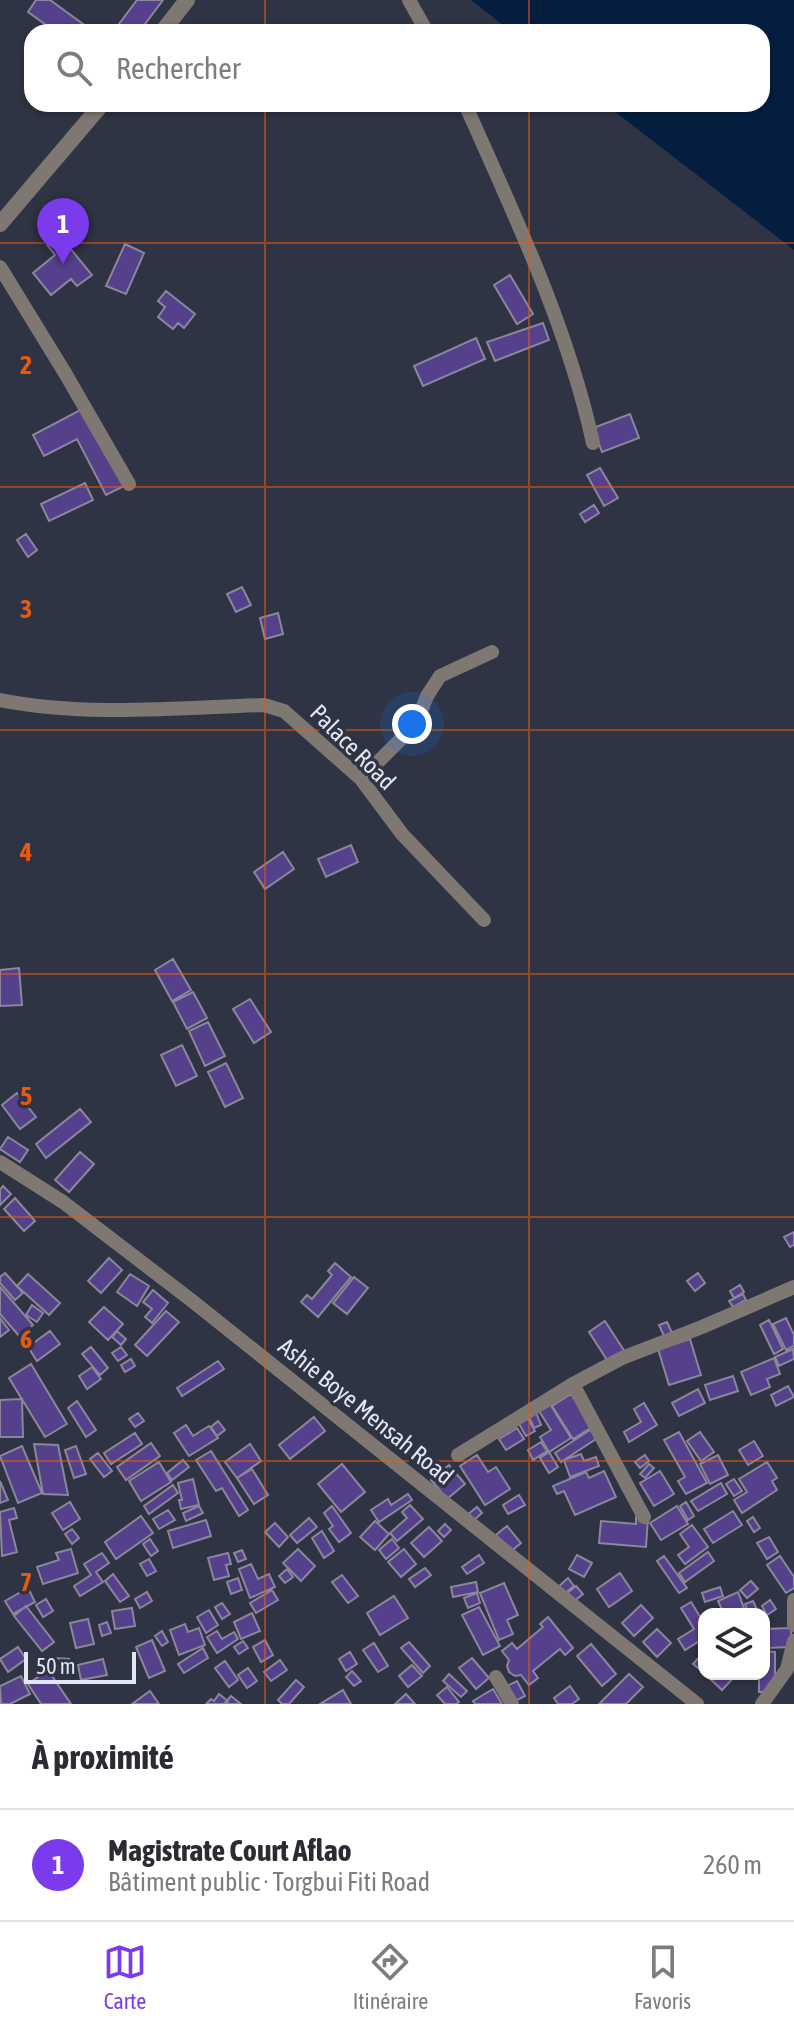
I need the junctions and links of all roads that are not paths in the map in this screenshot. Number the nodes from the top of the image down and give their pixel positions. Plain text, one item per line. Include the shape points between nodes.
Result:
1 (187, 0) edge
2 (409, 0) edge
3 (168, 24) edge
4 (422, 24) edge
5 (95, 112) edge
6 (469, 112) edge
7 (0, 224) edge
8 (0, 267) edge
9 (593, 443) dead end
10 (129, 484) dead end
11 (492, 652) dead end
12 (0, 700) edge
13 (361, 779) junction
14 (484, 920) dead end
15 (0, 1162) edge
16 (794, 1287) edge
17 (573, 1384) junction
18 (458, 1455) dead end
19 (644, 1517) dead end
20 (794, 1600) edge
21 (794, 1625) edge
22 (794, 1641) edge
23 (496, 1677) dead end
24 (512, 1704) edge
25 (697, 1704) edge
26 (762, 1704) edge

1 - 3 street
2 - 4 street
5 - 7 street
6 - 9 street via 528,246 583,398
8 - 10 street
11 - 13 street via 440,676 416,724
12 - 13 street, Palace Road via 97,712 264,705 284,711
13 - 14 street, Palace Road via 402,834
15 - 25 street, Ashie Boye Mensah Road via 63,1202 191,1300
16 - 17 street via 622,1358
17 - 18 street
17 - 19 street
20 - 21 street
22 - 26 street via 787,1669
23 - 24 street

